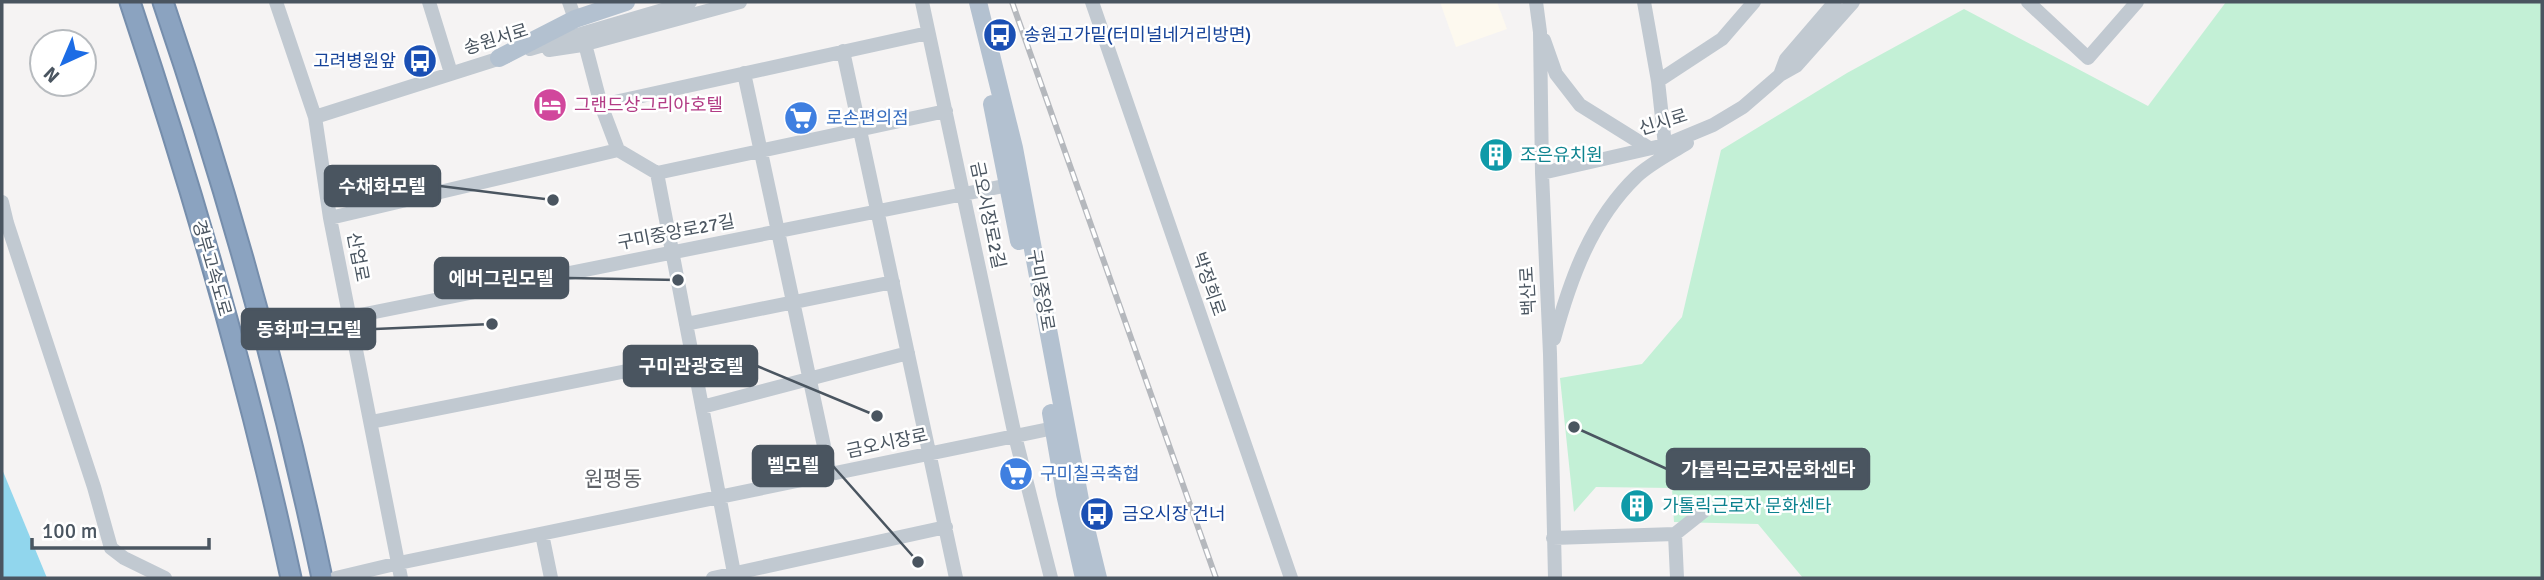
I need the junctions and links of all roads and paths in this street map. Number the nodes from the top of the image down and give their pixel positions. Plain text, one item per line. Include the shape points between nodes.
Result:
1 (130, 2) edge
2 (163, 2) edge
3 (276, 2) edge
4 (429, 2) edge
5 (569, 2) edge
6 (626, 2) edge
7 (690, 2) edge
8 (740, 2) edge
9 (922, 2) edge
10 (968, 2) edge
11 (978, 2) edge
12 (1092, 2) edge
13 (1536, 2) edge
14 (1644, 2) edge
15 (1754, 2) edge
16 (1835, 2) edge
17 (1853, 2) edge
18 (2028, 2) edge
19 (2137, 2) edge
20 (580, 32) junction
21 (1540, 32) junction
22 (928, 33) junction
23 (843, 51) junction
24 (499, 58) junction
25 (451, 73) junction
26 (744, 73) junction
27 (1780, 75) junction
28 (1658, 81) junction
29 (601, 105) junction
30 (946, 111) junction
31 (315, 117) junction
32 (1713, 125) junction
33 (860, 129) junction
34 (1665, 145) junction
35 (1649, 148) junction
36 (618, 150) junction
37 (761, 150) junction
38 (657, 173) junction
39 (1542, 173) junction
40 (1009, 185) junction
41 (964, 194) junction
42 (2, 202) edge
43 (878, 211) junction
44 (330, 218) junction
45 (778, 231) junction
46 (672, 252) junction
47 (893, 282) junction
48 (793, 302) junction
49 (350, 317) junction
50 (686, 324) junction
51 (908, 353) junction
52 (1550, 354) junction
53 (692, 358) junction
54 (810, 379) junction
55 (702, 407) junction
56 (371, 422) junction
57 (1054, 428) junction
58 (1015, 436) junction
59 (930, 454) junction
60 (830, 474) junction
61 (720, 497) junction
62 (1704, 511) dead end
63 (946, 527) junction
64 (542, 534) junction
65 (1675, 534) junction
66 (1553, 538) junction
67 (289, 571) edge
68 (400, 571) edge
69 (735, 576) edge
70 (164, 578) edge
71 (322, 578) edge
72 (336, 578) edge
73 (551, 578) edge
74 (713, 578) edge
75 (957, 578) edge
76 (1051, 578) edge
77 (1084, 578) edge
78 (1098, 578) edge
79 (1291, 578) edge
80 (1555, 578) edge
81 (1677, 578) edge

1 - 67 highway, 경부고속도로 via 216,279 265,459
2 - 71 highway, 경부고속도로 via 234,227
3 - 31 street, 산업로
4 - 25 street
5 - 20 street
6 - 20 main road
7 - 20 street
8 - 20 street
9 - 22 street, 금오시장로2길
10 - 40 main road, 구미중앙로
11 - 78 main road, 구미중앙로 via 1014,148
12 - 79 street, 박정희로
13 - 21 street, 백산로
14 - 28 street
15 - 28 street via 1722,38
16 - 27 street, 신시로 via 1786,58
17 - 27 street, 신시로 via 1796,66
18 - 19 street via 2088,58
20 - 24 main road
20 - 24 street, 송원서로
20 - 29 street
21 - 35 street via 1556,74 1580,105
21 - 39 street, 백산로
22 - 23 street
22 - 30 street, 금오시장로2길
23 - 26 street
23 - 33 street
24 - 25 street, 송원서로
25 - 31 street, 송원서로
26 - 29 street
26 - 37 street
27 - 32 street, 신시로 via 1743,107
28 - 34 street
29 - 36 street
30 - 33 street
30 - 41 street, 금오시장로2길
31 - 44 street, 산업로
32 - 34 street, 신시로
32 - 52 street via 1638,175 1604,217 1567,290
33 - 37 street
33 - 43 street
34 - 35 street, 신시로
35 - 39 street, 신시로
36 - 38 street
36 - 44 street
37 - 38 street
37 - 45 street
38 - 46 street
39 - 52 street, 백산로
40 - 41 street, 구미중앙로27길
40 - 57 main road, 구미중앙로
41 - 43 street, 구미중앙로27길
41 - 58 street, 금오시장로2길
42 - 70 street via 111,548
43 - 45 street, 구미중앙로27길
43 - 47 street
44 - 49 street, 산업로
45 - 46 street, 구미중앙로27길
45 - 48 street
46 - 49 street, 구미중앙로27길
46 - 50 street
47 - 48 street
47 - 51 street
48 - 50 street
48 - 54 street
49 - 56 street, 산업로
50 - 53 street
51 - 54 street
51 - 59 street
52 - 66 street, 백산로
53 - 55 street
53 - 56 street
54 - 55 street
54 - 60 street
55 - 61 street
56 - 68 street, 산업로
57 - 58 street, 금오시장로
57 - 77 main road, 구미중앙로
58 - 59 street, 금오시장로
58 - 76 street, 금오시장로2길
59 - 60 street, 금오시장로
59 - 63 street
60 - 61 street, 금오시장로
61 - 64 street, 금오시장로
61 - 69 street
62 - 65 street
63 - 69 street
63 - 75 street
64 - 68 street, 금오시장로
64 - 73 street
65 - 66 street
65 - 81 street
66 - 80 street, 백산로
68 - 72 street
69 - 74 street

